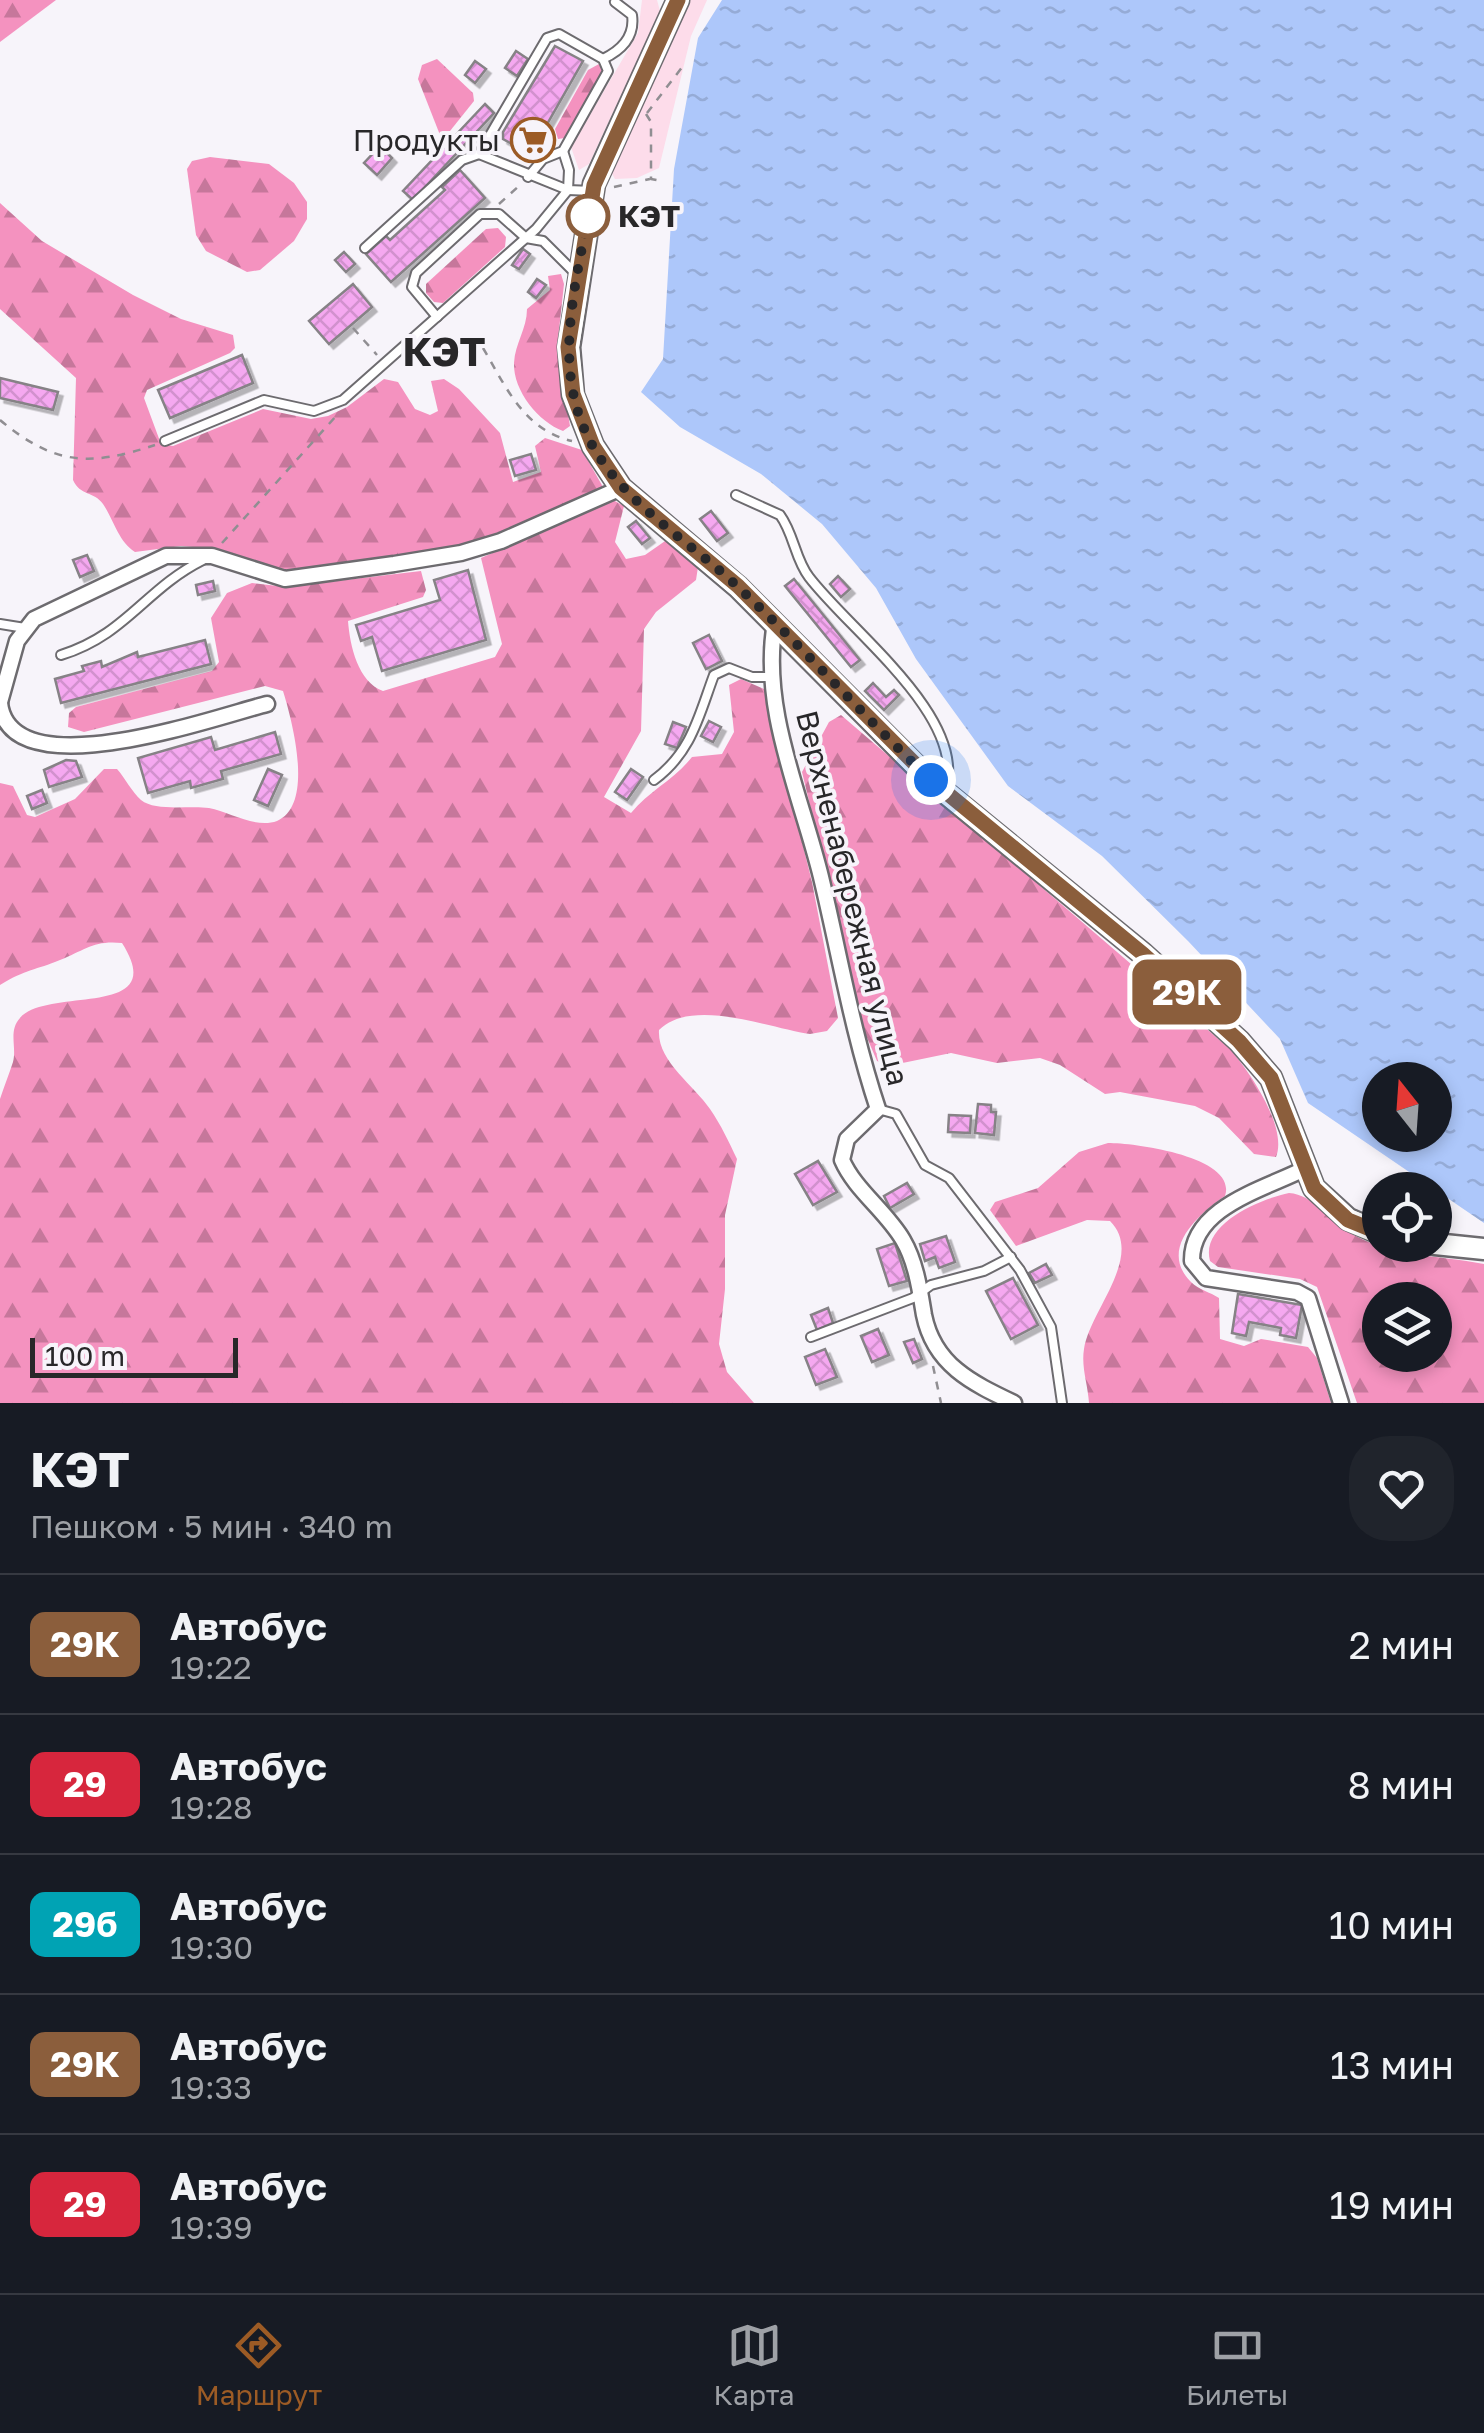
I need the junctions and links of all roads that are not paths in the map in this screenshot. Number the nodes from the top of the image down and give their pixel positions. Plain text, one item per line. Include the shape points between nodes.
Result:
1 (678, 0) edge
2 (616, 2) edge
3 (602, 59) junction
4 (562, 151) junction
5 (479, 154) junction
6 (528, 177) junction
7 (568, 190) junction
8 (592, 191) junction
9 (526, 238) junction
10 (365, 248) dead end
11 (577, 275) junction
12 (437, 317) junction
13 (166, 441) road end
14 (621, 488) junction
15 (736, 495) dead end
16 (212, 556) junction
17 (775, 623) junction
18 (0, 624) edge
19 (26, 628) junction
20 (61, 655) dead end
21 (769, 676) junction
22 (0, 702) edge
23 (267, 704) dead end
24 (0, 712) edge
25 (654, 780) dead end
26 (944, 793) junction
27 (878, 1109) junction
28 (1304, 1168) junction
29 (1362, 1226) edge
30 (1452, 1246) edge
31 (1484, 1250) edge
32 (1011, 1258) junction
33 (922, 1293) junction
34 (811, 1337) dead end
35 (1014, 1403) edge
36 (1062, 1403) edge
37 (1341, 1403) edge

1 - 8 main road via 637,109
2 - 3 lane via 632,15 632,34
3 - 4 lane via 608,66 604,78
3 - 5 lane via 551,35
4 - 6 lane via 543,159
4 - 7 lane
5 - 6 lane
5 - 10 lane via 462,160
6 - 7 lane
7 - 8 lane
7 - 9 lane
8 - 11 main road
9 - 11 lane via 543,241
9 - 12 lane
9 - 12 lane via 490,212 480,214 416,273 415,294
11 - 14 main road via 571,380 580,420
12 - 13 lane via 344,400 314,411 264,400
14 - 16 street via 461,554 285,580
14 - 17 main road
15 - 26 lane via 780,516 808,576 914,692 946,748
16 - 19 street via 166,556 52,607
16 - 20 lane via 168,579 126,624 92,646
17 - 21 street, Верхненабережная улица
17 - 26 main road
18 - 19 lane
19 - 22 street
21 - 25 lane via 752,678 728,668 714,675 684,750
21 - 27 street, Верхненабережная улица via 850,1020
22 - 24 street
23 - 24 street via 65,747 18,735
26 - 28 main road via 1239,1041 1271,1078
27 - 32 lane via 896,1114 926,1165 949,1178
27 - 33 street, Верхненабережная улица via 854,1128 842,1160 902,1238
28 - 29 main road via 1328,1204
28 - 37 street via 1207,1222 1192,1261 1206,1278 1308,1298
30 - 31 main road
32 - 33 lane
32 - 36 lane via 1051,1328
33 - 34 lane
33 - 35 street, Верхненабережная улица via 929,1334 943,1359 971,1383

